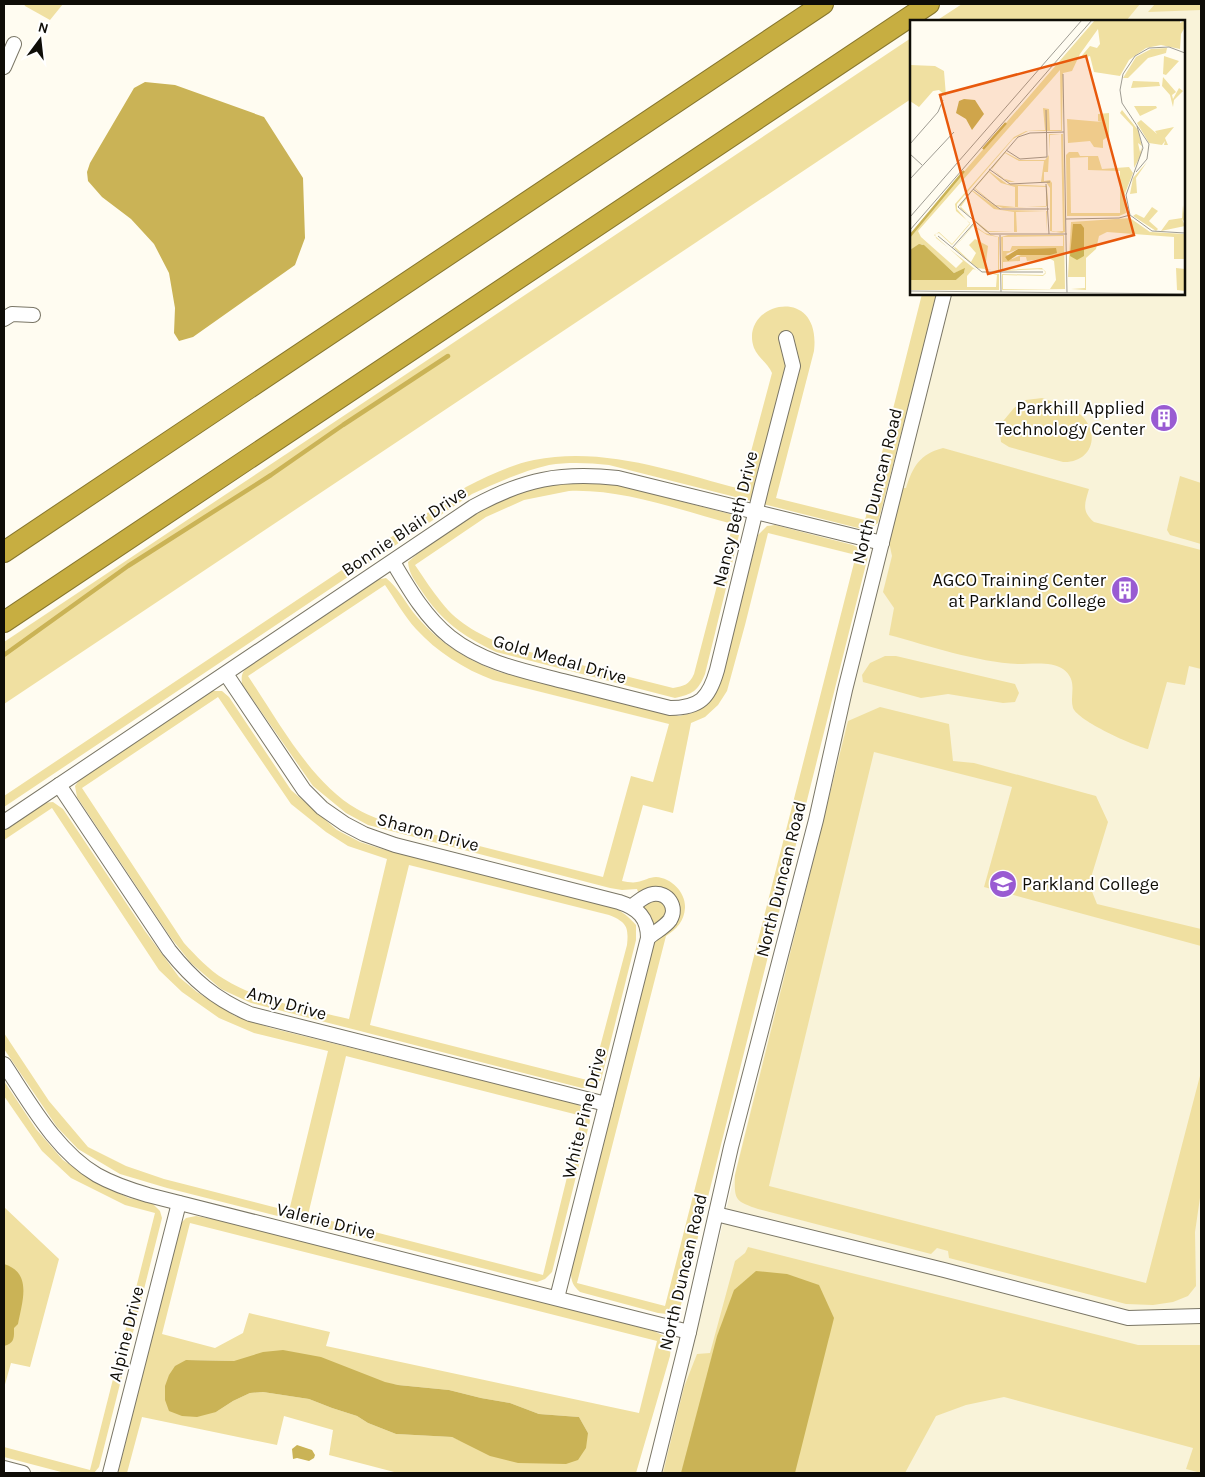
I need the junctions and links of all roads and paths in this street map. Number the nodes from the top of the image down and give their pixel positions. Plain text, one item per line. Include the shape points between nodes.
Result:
1 (823, 4) edge
2 (929, 4) edge
3 (14, 44) dead end
4 (4, 67) edge
5 (944, 295) edge
6 (33, 315) dead end
7 (4, 319) edge
8 (786, 338) dead end
9 (755, 512) junction
10 (882, 543) junction
11 (4, 552) edge
12 (393, 562) junction
13 (4, 622) edge
14 (226, 674) junction
15 (697, 703) joint
16 (59, 785) junction
17 (4, 822) edge
18 (632, 906) junction
19 (648, 938) junction
20 (4, 1064) edge
21 (606, 1104) junction
22 (179, 1203) junction
23 (716, 1214) junction
24 (557, 1298) junction
25 (1201, 1316) edge
26 (689, 1332) junction
27 (4, 1468) edge
28 (23, 1473) edge
29 (110, 1473) edge
30 (654, 1473) edge

1 - 11 highway
2 - 13 highway
3 - 4 street
5 - 10 street, North Duncan Road
6 - 7 street via 12,314
8 - 9 street, Nancy Beth Drive via 793,366
9 - 10 street, Bonnie Blair Drive
9 - 12 street, Bonnie Blair Drive via 618,478 594,475 552,477 496,494
9 - 15 street, Nancy Beth Drive via 713,684
10 - 23 street, North Duncan Road
12 - 14 street, Bonnie Blair Drive
12 - 15 street, Gold Medal Drive via 430,618 464,647 484,657 670,708 685,708
14 - 16 street, Bonnie Blair Drive
14 - 18 street, Sharon Drive via 304,790 345,824 395,845
16 - 17 street, Bonnie Blair Drive
16 - 21 street, Amy Drive via 169,950 208,992 229,1005 250,1014
18 - 19 street, White Pine Drive via 645,920
18 - 19 street via 654,894 670,900 674,909 669,922
19 - 21 street, White Pine Drive
20 - 22 street, Valerie Drive via 58,1142 79,1163 118,1185
21 - 24 street, White Pine Drive
22 - 24 street, Valerie Drive
22 - 29 street, Alpine Drive
23 - 25 street via 1128,1318
23 - 26 street, North Duncan Road
24 - 26 street, Valerie Drive
26 - 30 street, North Duncan Road
27 - 28 street

